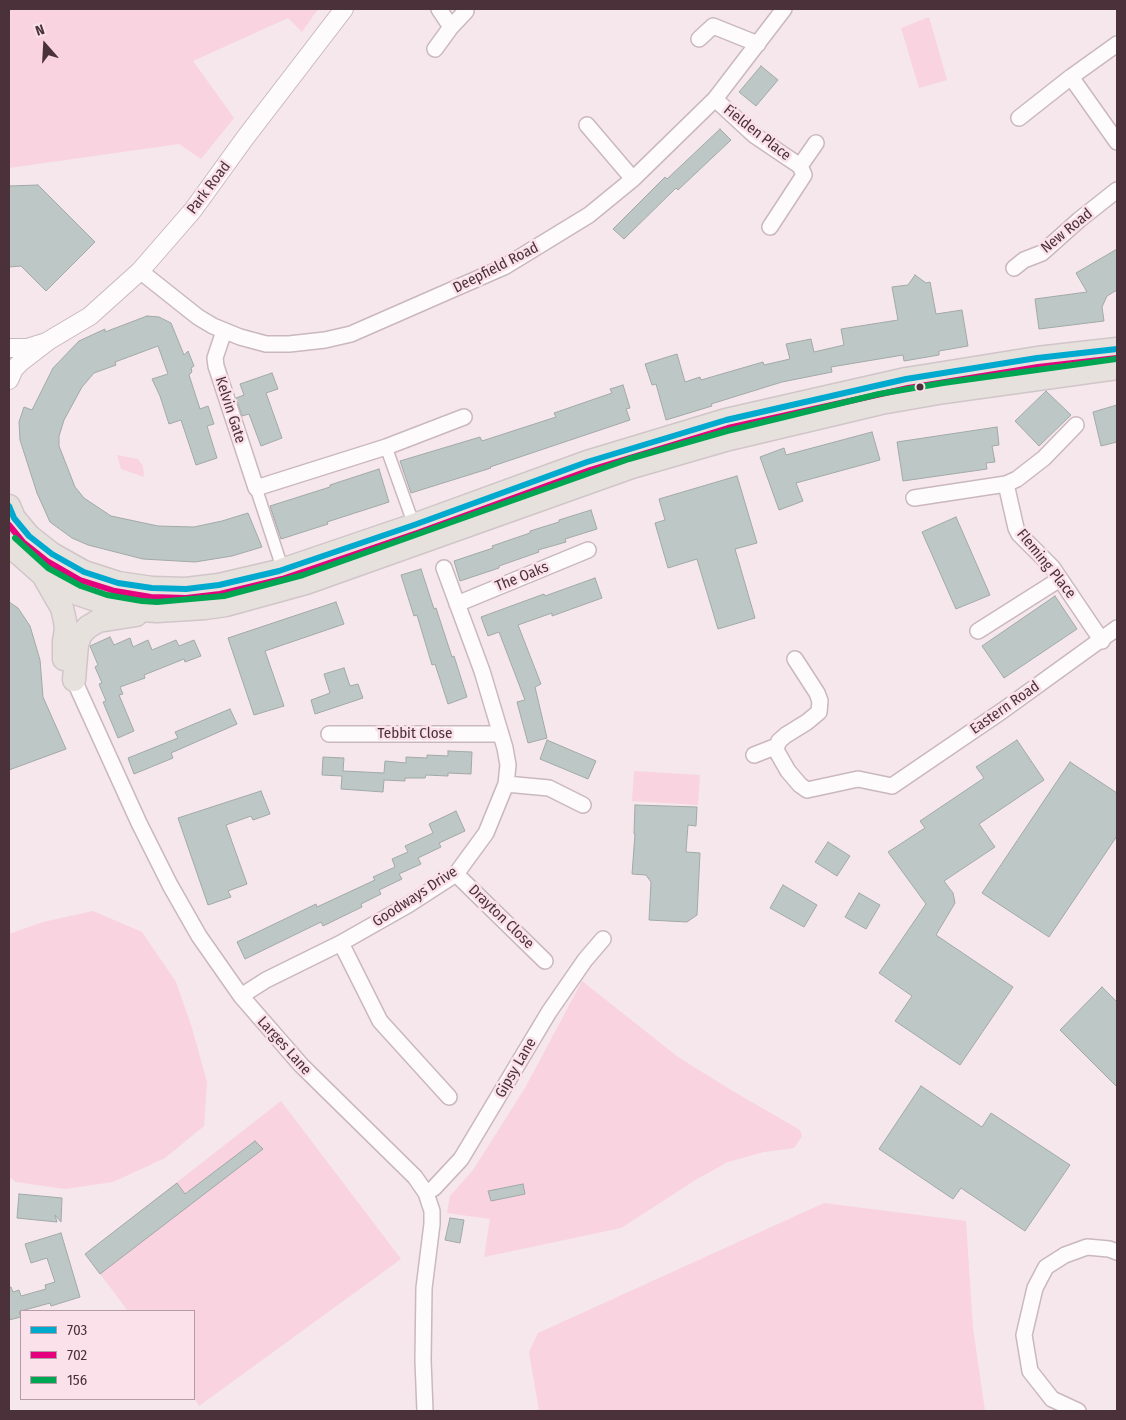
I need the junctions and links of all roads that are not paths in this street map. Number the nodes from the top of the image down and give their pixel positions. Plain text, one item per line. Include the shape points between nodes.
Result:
1 (344, 9) edge
2 (439, 9) edge
3 (784, 9) edge
4 (466, 11) dead end
5 (451, 27) junction
6 (699, 39) dead end
7 (758, 44) junction
8 (1117, 44) edge
9 (436, 49) dead end
10 (1071, 77) junction
11 (715, 99) junction
12 (1019, 118) dead end
13 (587, 125) dead end
14 (1117, 142) edge
15 (816, 143) dead end
16 (800, 166) junction
17 (633, 179) junction
18 (1117, 190) edge
19 (770, 227) dead end
20 (1014, 268) dead end
21 (140, 271) junction
22 (224, 331) junction
23 (48, 341) junction
24 (9, 348) edge
25 (1117, 349) edge
26 (1117, 368) edge
27 (9, 380) edge
28 (464, 418) dead end
29 (1076, 425) dead end
30 (386, 447) junction
31 (1006, 484) junction
32 (256, 488) junction
33 (914, 498) dead end
34 (9, 506) edge
35 (414, 525) junction
36 (9, 545) edge
37 (588, 550) dead end
38 (280, 561) dead end
39 (444, 568) dead end
40 (43, 575) junction
41 (1060, 579) junction
42 (457, 604) junction
43 (157, 611) junction
44 (1117, 628) edge
45 (978, 631) dead end
46 (1102, 640) junction
47 (795, 659) dead end
48 (74, 680) junction
49 (329, 734) dead end
50 (501, 734) junction
51 (777, 746) junction
52 (754, 756) dead end
53 (506, 784) junction
54 (582, 804) dead end
55 (456, 874) junction
56 (604, 939) dead end
57 (341, 943) junction
58 (545, 961) dead end
59 (241, 996) junction
60 (449, 1097) dead end
61 (426, 1193) junction
62 (1117, 1252) edge
63 (425, 1411) edge
64 (1078, 1411) edge

1 - 21 street, Park Road via 193,210
2 - 5 street
3 - 7 street, Deepfield Road
4 - 5 street
5 - 9 street
6 - 7 street via 713,26
7 - 11 street, Deepfield Road
8 - 10 street
10 - 12 street
10 - 14 street
11 - 16 street, Fielden Place via 754,134
11 - 17 street, Deepfield Road
13 - 17 street
15 - 16 street, Fielden Place
16 - 19 street, Fielden Place via 804,175
17 - 22 street, Deepfield Road via 589,215 504,267 351,334 309,342 266,344
18 - 20 street, New Road via 1042,253
21 - 22 street, Deepfield Road via 198,317
21 - 23 street, Park Road via 90,316
22 - 32 street, Kelvin Gate via 215,358 216,366
23 - 24 street, Park Road via 27,348
23 - 27 street, Park Road via 14,369
25 - 35 main road via 906,379 726,420 587,462
26 - 43 main road via 881,403 756,432 632,468 306,583 226,605
28 - 30 street
29 - 31 street via 1044,458
30 - 32 street
30 - 35 street
31 - 33 street
31 - 41 street, Fleming Place via 1019,534 1048,561
32 - 38 street
34 - 35 main road via 28,536 84,572 118,583 170,589 219,585 261,576
36 - 40 main road
37 - 42 street, The Oaks
39 - 42 street
40 - 43 main road via 78,594 105,603
40 - 48 main road via 62,608 66,629 64,660
41 - 45 street
41 - 46 street, Fleming Place
42 - 50 street via 482,670
43 - 48 main road via 98,621 88,626 77,644
44 - 46 street, Eastern Road
46 - 51 street, Eastern Road via 892,786 858,779 807,790 788,771 776,750
47 - 51 street via 817,693 820,709
48 - 59 street, Larges Lane via 170,886 199,936
49 - 50 street, Tebbit Close
50 - 53 street, Goodways Drive via 508,765
51 - 52 street
53 - 54 street via 549,788
53 - 55 street, Goodways Drive via 486,833
55 - 57 street, Goodways Drive
55 - 58 street, Drayton Close
56 - 61 street, Gipsy Lane via 585,960 549,1012 461,1159
57 - 59 street, Goodways Drive
57 - 60 street via 380,1022
59 - 61 street, Larges Lane via 301,1065 415,1176
61 - 63 street, Larges Lane via 432,1224 424,1288
62 - 64 street via 1109,1248 1087,1247 1065,1255 1046,1266 1035,1288 1024,1335 1030,1371 1052,1399

